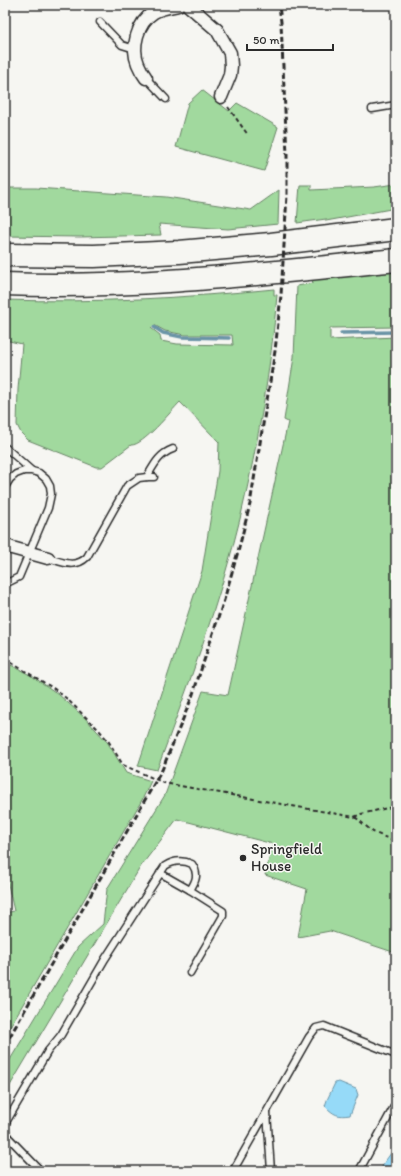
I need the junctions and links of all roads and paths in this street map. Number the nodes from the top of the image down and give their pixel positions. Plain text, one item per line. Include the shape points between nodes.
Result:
1 (178, 5) edge
2 (188, 5) edge
3 (100, 22) dead end
4 (135, 49) junction
5 (146, 78) joint
6 (221, 97) joint
7 (166, 99) dead end
8 (396, 105) edge
9 (372, 109) dead end
10 (248, 135) dead end
11 (396, 229) edge
12 (5, 255) edge
13 (396, 260) edge
14 (5, 284) edge
15 (5, 447) edge
16 (173, 449) dead end
17 (32, 471) junction
18 (147, 477) junction
19 (154, 478) dead end
20 (5, 487) edge
21 (5, 545) edge
22 (29, 553) junction
23 (48, 558) joint
24 (5, 584) edge
25 (5, 659) edge
26 (396, 806) edge
27 (354, 817) junction
28 (396, 842) edge
29 (160, 873) junction
30 (190, 890) junction
31 (190, 973) dead end
32 (396, 1055) edge
33 (396, 1103) edge
34 (267, 1112) junction
35 (41, 1171) edge
36 (233, 1171) edge
37 (271, 1171) edge
38 (359, 1171) edge

1 - 4 street via 158,10 146,20 137,38
2 - 6 street via 217,30 230,54 230,75
3 - 4 lane via 122,45
4 - 5 street via 138,65
5 - 7 lane
6 - 10 path
8 - 9 lane
11 - 12 highway via 180,252 94,256
13 - 14 highway via 180,281
15 - 17 lane
16 - 18 lane via 159,458
17 - 20 lane via 16,474
17 - 22 lane via 46,479 51,494 48,508
18 - 19 lane
18 - 23 lane via 132,481 127,486 82,562 70,564
21 - 22 street
22 - 23 street
22 - 24 lane via 18,577
25 - 27 path via 66,698 99,730 123,765 164,783
26 - 27 path
27 - 28 path via 373,832
29 - 30 lane
29 - 30 lane via 169,863 189,863 194,867 196,877
29 - 35 lane via 5,1124 9,1138
30 - 31 lane via 223,911 223,916
32 - 34 lane via 324,1026 316,1028
33 - 38 lane
34 - 36 lane
34 - 37 lane

